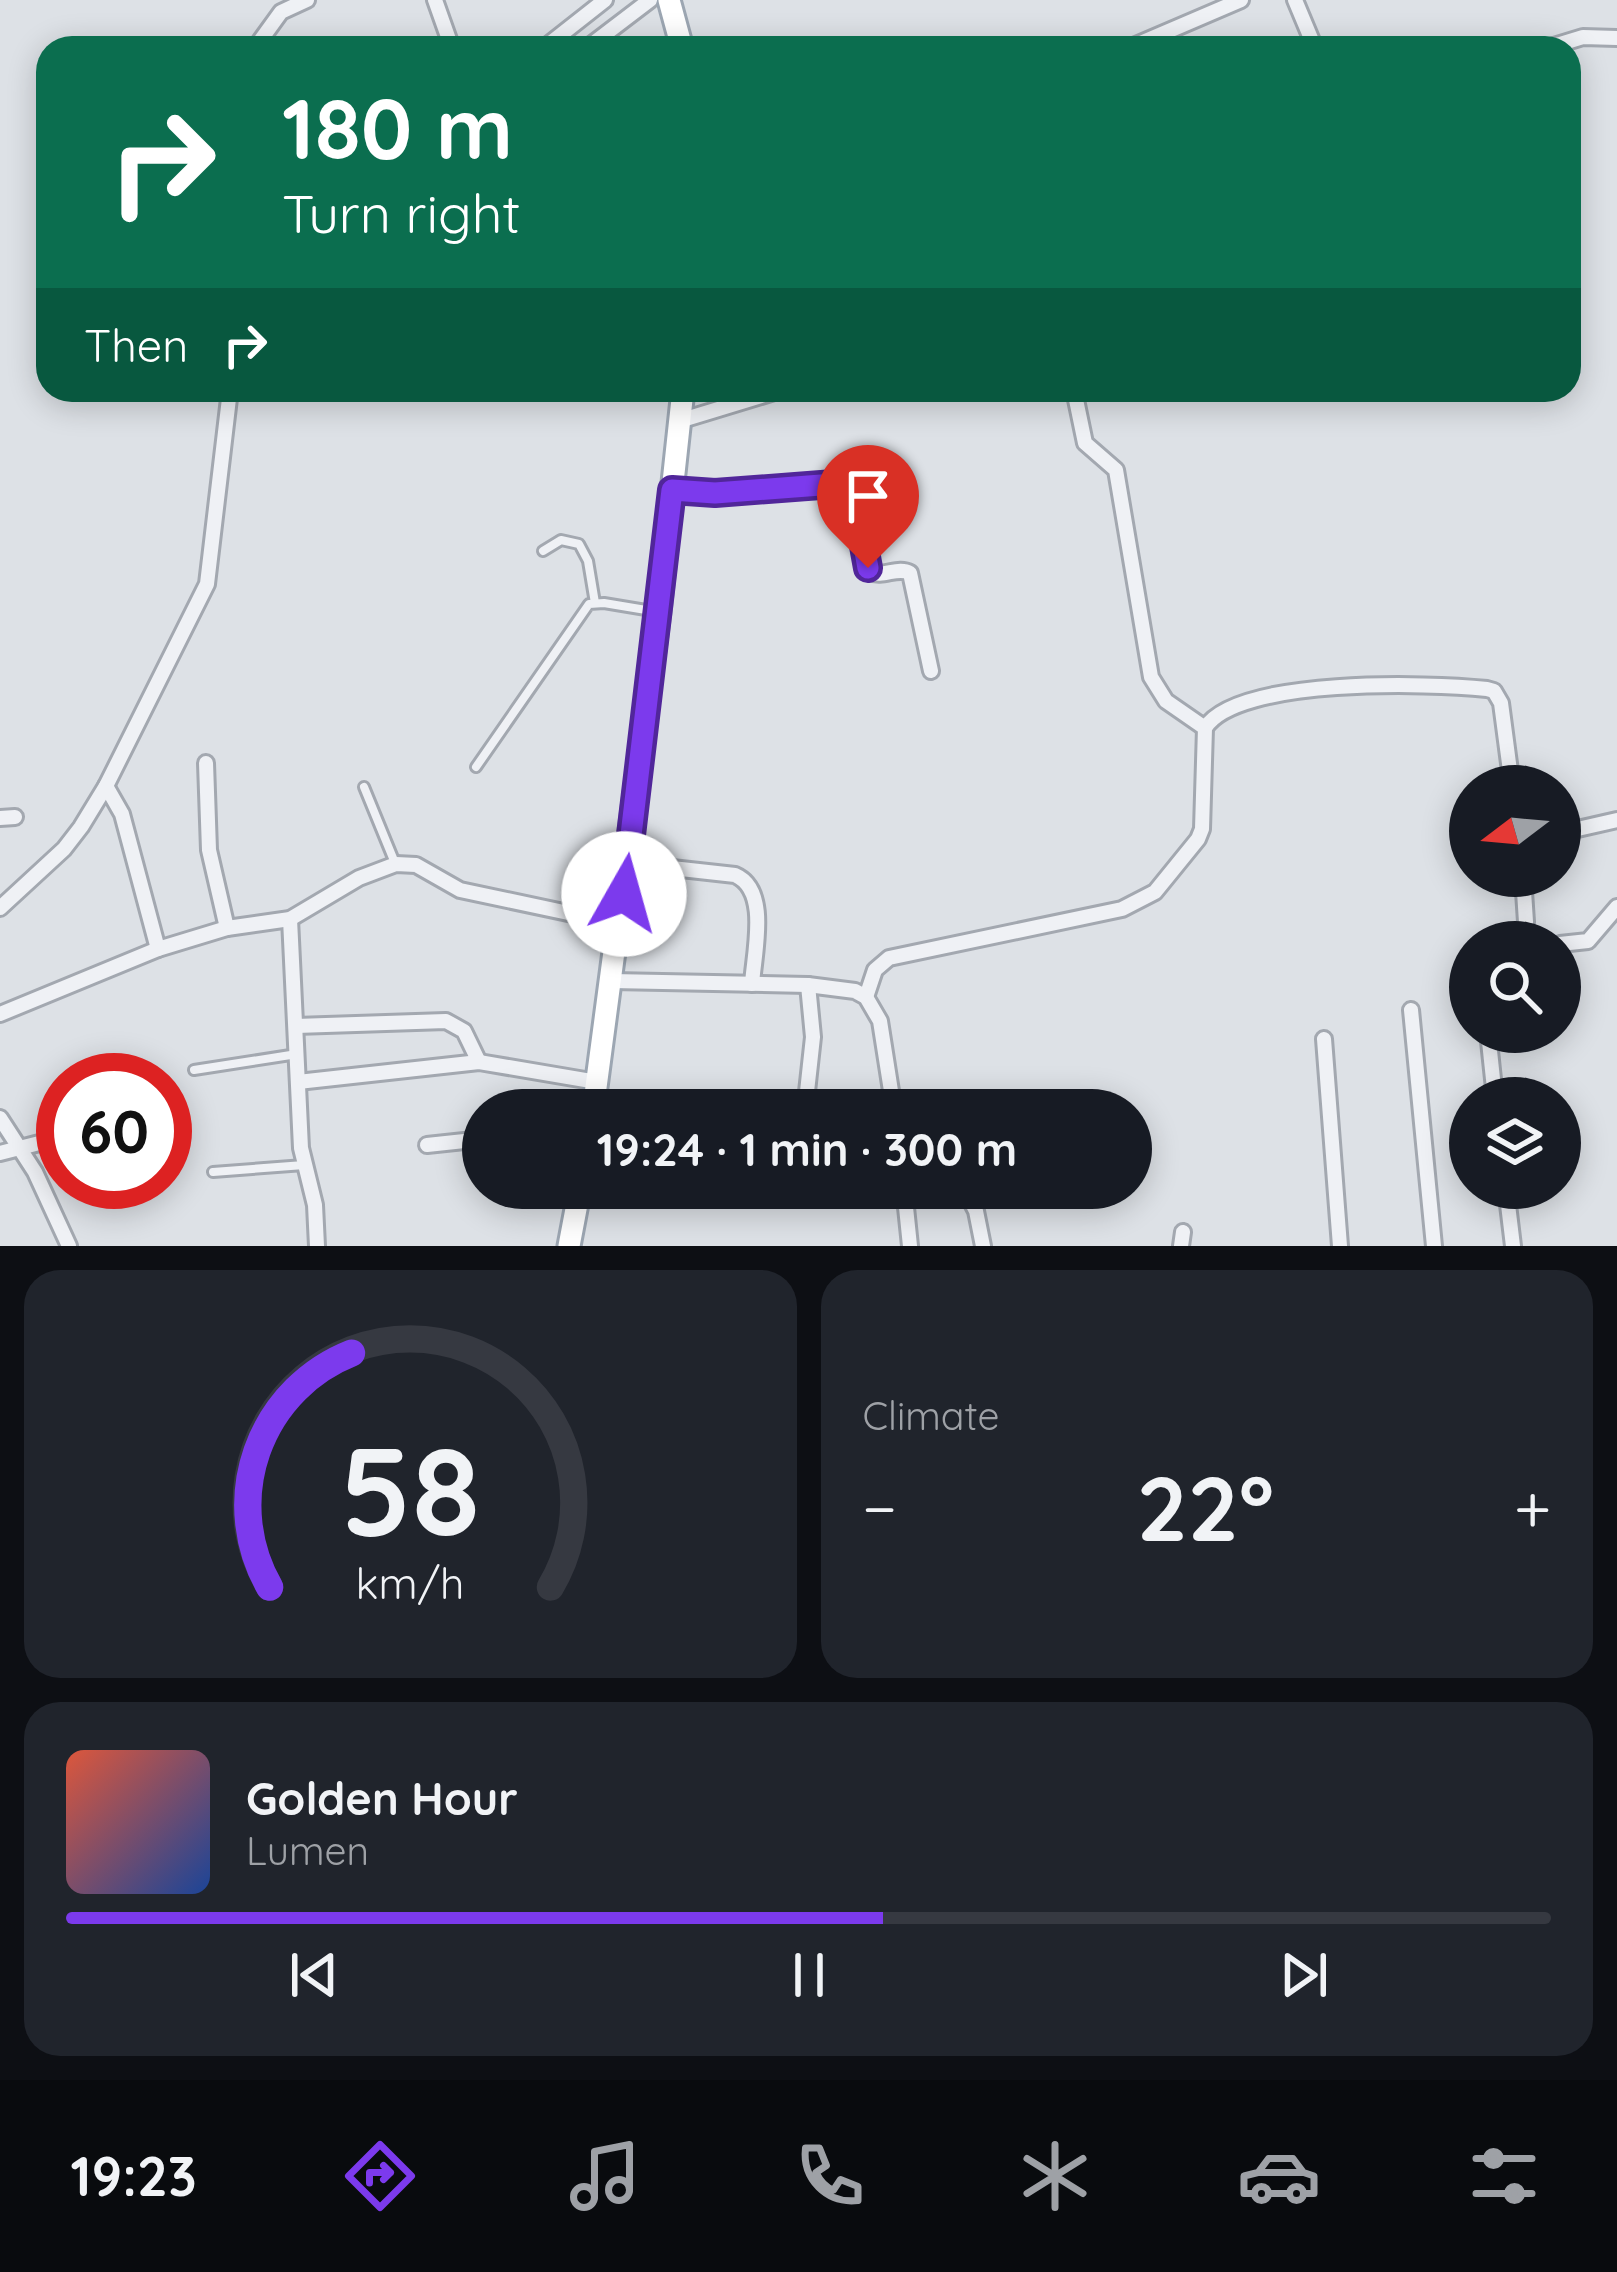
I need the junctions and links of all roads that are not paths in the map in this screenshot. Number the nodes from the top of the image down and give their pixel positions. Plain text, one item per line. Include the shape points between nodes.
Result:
1 (307, 0) edge
2 (435, 0) edge
3 (604, 0) edge
4 (650, 0) edge
5 (669, 0) edge
6 (1240, 0) edge
7 (1295, 0) edge
8 (264, 36) edge
9 (448, 36) edge
10 (559, 36) edge
11 (602, 36) edge
12 (679, 36) edge
13 (1157, 36) edge
14 (1310, 36) edge
15 (1581, 38) edge
16 (1617, 38) edge
17 (229, 402) edge
18 (681, 402) edge
19 (743, 402) edge
20 (1076, 402) edge
21 (679, 422) junction
22 (672, 490) junction
23 (543, 551) dead end
24 (595, 603) junction
25 (659, 612) junction
26 (931, 670) dead end
27 (1204, 728) junction
28 (206, 763) dead end
29 (1509, 765) edge
30 (476, 767) dead end
31 (106, 786) junction
32 (364, 787) dead end
33 (1617, 820) edge
34 (1581, 828) edge
35 (628, 863) junction
36 (396, 864) junction
37 (1617, 907) edge
38 (0, 908) edge
39 (290, 919) junction
40 (620, 924) junction
41 (226, 928) junction
42 (1581, 942) edge
43 (158, 949) junction
44 (611, 981) junction
45 (752, 984) junction
46 (808, 985) junction
47 (866, 997) junction
48 (1411, 1010) dead end
49 (0, 1014) edge
50 (296, 1027) junction
51 (1324, 1039) dead end
52 (297, 1054) junction
53 (479, 1062) junction
54 (194, 1070) dead end
55 (298, 1082) junction
56 (597, 1082) junction
57 (596, 1089) edge
58 (808, 1089) edge
59 (891, 1089) edge
60 (0, 1118) edge
61 (462, 1141) edge
62 (36, 1144) edge
63 (427, 1145) dead end
64 (18, 1148) junction
65 (0, 1153) edge
66 (304, 1165) junction
67 (214, 1172) dead end
68 (576, 1209) edge
69 (906, 1209) edge
70 (975, 1209) edge
71 (1509, 1209) edge
72 (69, 1246) edge
73 (317, 1246) edge
74 (569, 1246) edge
75 (910, 1246) edge
76 (983, 1246) edge
77 (1340, 1246) edge
78 (1434, 1246) edge
79 (1513, 1246) edge

1 - 8 street via 281,12
2 - 9 street
3 - 10 street
4 - 11 street
5 - 12 main road
6 - 13 street
7 - 14 street
15 - 16 street
17 - 31 street via 207,584
18 - 21 main road
19 - 21 street
20 - 27 street via 1085,443 1116,470 1151,677 1166,701
21 - 22 main road
22 - 25 main road
22 - 26 street via 851,486 870,572 910,573
23 - 24 lane via 561,539 579,544
24 - 25 lane
24 - 30 lane
25 - 35 main road
27 - 29 street via 1242,703 1302,689 1487,689 1501,703
27 - 47 street via 1202,829 1146,899 889,958
28 - 41 street via 209,850
31 - 38 street via 64,849
31 - 43 street via 122,814
32 - 36 lane
33 - 34 street
35 - 40 main road
35 - 45 street via 748,881 756,908
36 - 39 street
36 - 40 street via 416,865 460,890
37 - 42 street
39 - 41 street
39 - 50 street
40 - 44 main road
41 - 43 street
43 - 49 street
44 - 45 street
44 - 56 main road
45 - 46 street
46 - 47 street
46 - 58 street
47 - 59 street via 880,1022
48 - 78 street
50 - 52 street
50 - 53 street via 446,1022 464,1031
51 - 77 street
52 - 54 lane
52 - 55 street
53 - 55 street
53 - 56 street
55 - 66 street
56 - 57 main road
60 - 64 street
61 - 63 street
62 - 64 street
64 - 65 street
64 - 72 street
66 - 67 lane
66 - 73 street
68 - 74 main road
69 - 75 street
70 - 76 street
71 - 79 street

